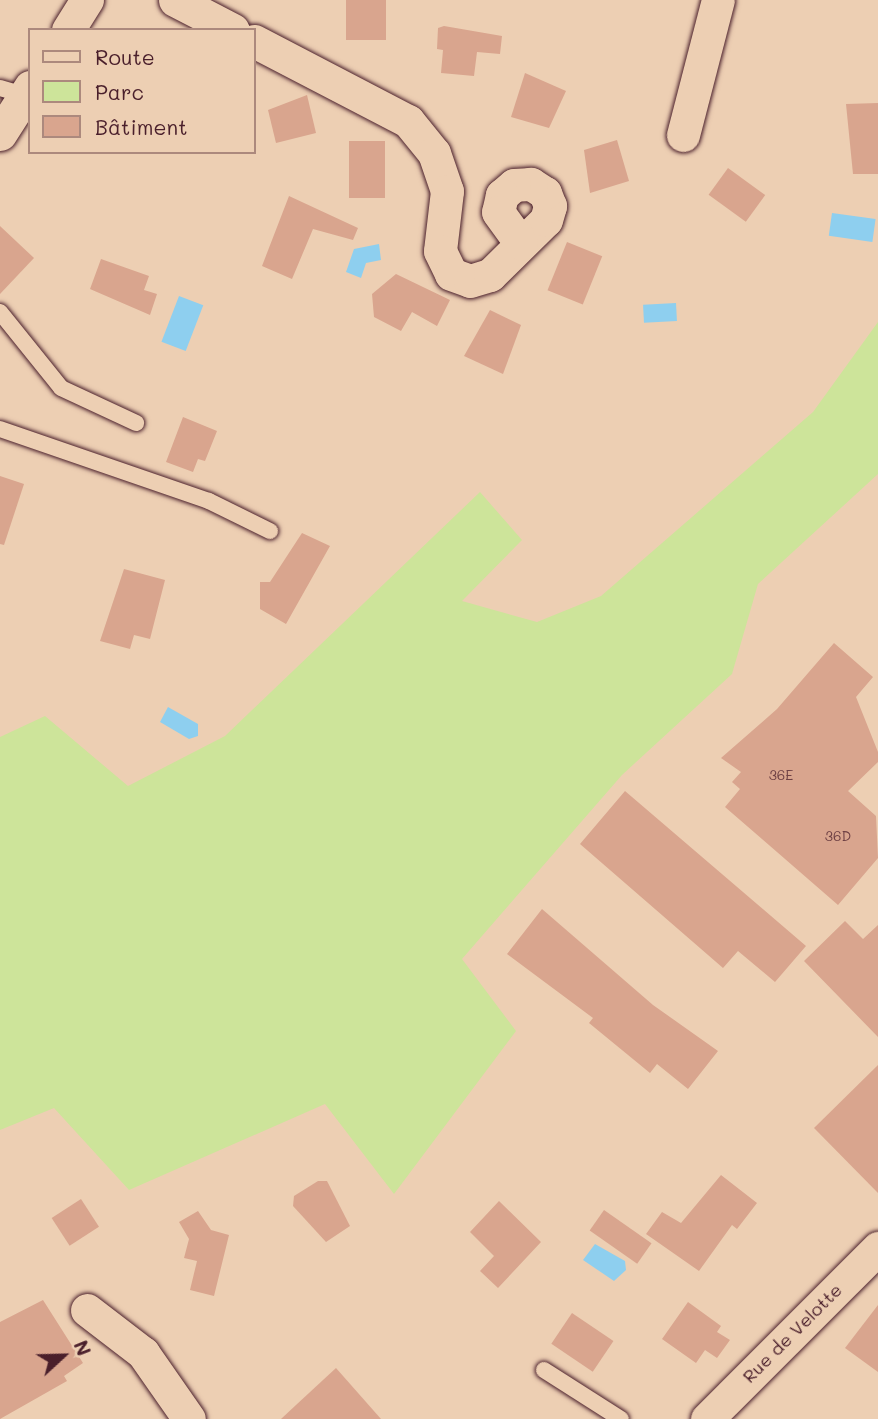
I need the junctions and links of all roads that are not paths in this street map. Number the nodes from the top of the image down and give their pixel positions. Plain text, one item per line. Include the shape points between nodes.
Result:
1 (87, 0) edge
2 (175, 0) edge
3 (718, 0) edge
4 (69, 28) edge
5 (229, 28) edge
6 (256, 42) edge
7 (18, 90) edge
8 (0, 134) edge
9 (683, 135) dead end
10 (521, 244) dead end
11 (0, 312) edge
12 (136, 423) dead end
13 (0, 429) edge
14 (270, 531) dead end
15 (878, 1248) edge
16 (87, 1310) dead end
17 (544, 1370) dead end
18 (189, 1419) edge
19 (621, 1419) edge
20 (707, 1419) edge

1 - 4 street
2 - 5 street
3 - 9 street
6 - 10 street via 408,121 434,153 447,191 440,251 451,274 470,281 490,275
7 - 8 street
11 - 12 lane via 61,388
13 - 14 lane via 209,501
15 - 20 street, Rue de Velotte
16 - 18 street via 143,1353
17 - 19 lane

